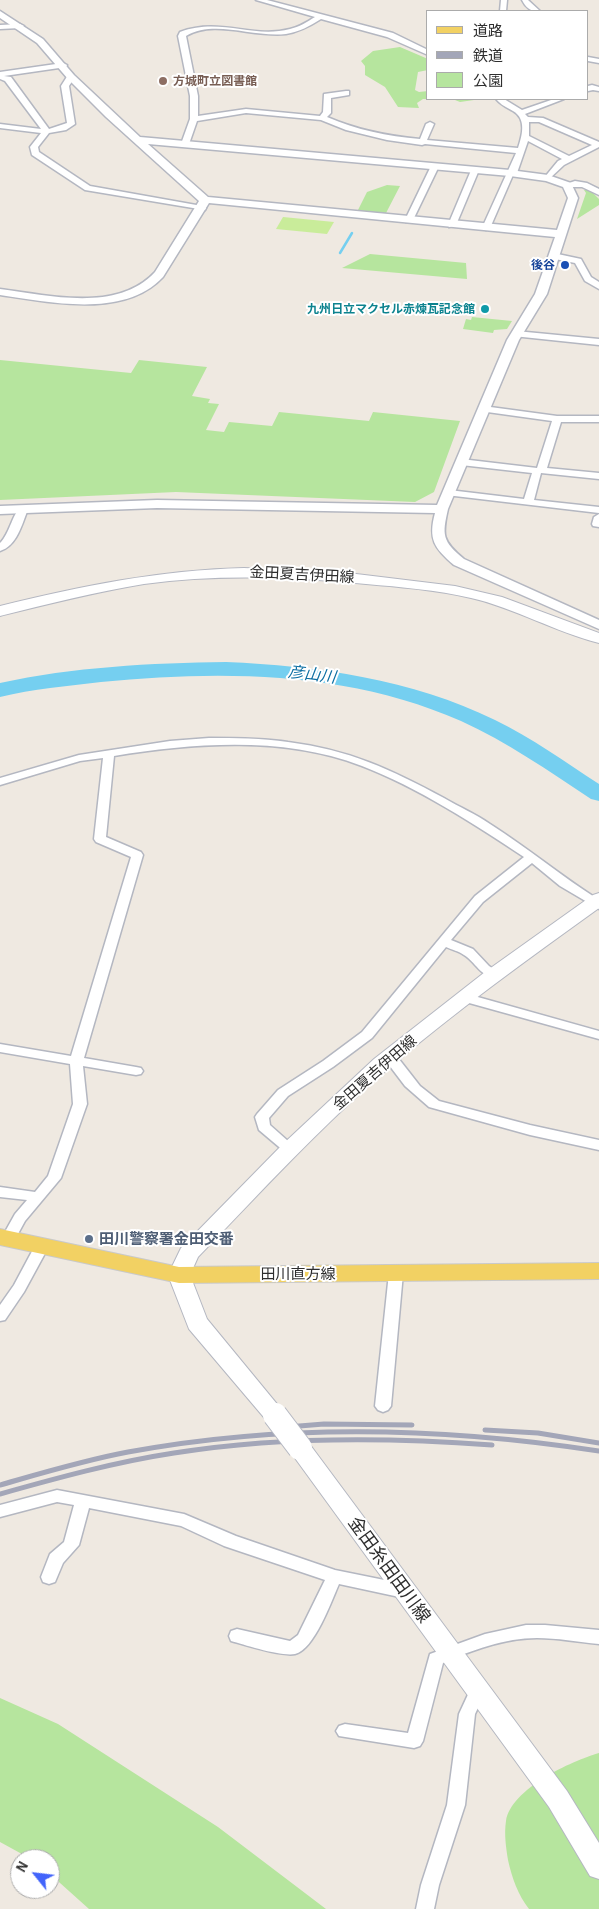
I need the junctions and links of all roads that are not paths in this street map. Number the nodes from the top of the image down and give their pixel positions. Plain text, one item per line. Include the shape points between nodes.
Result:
1 (259, 0) edge
2 (525, 0) edge
3 (536, 10) edge
4 (0, 14) edge
5 (321, 16) junction
6 (20, 26) junction
7 (0, 28) edge
8 (426, 52) edge
9 (63, 65) junction
10 (0, 76) edge
11 (72, 77) junction
12 (346, 93) dead end
13 (501, 100) edge
14 (558, 100) edge
15 (522, 116) junction
16 (322, 118) junction
17 (194, 120) junction
18 (430, 124) dead end
19 (0, 126) edge
20 (48, 131) junction
21 (525, 137) junction
22 (137, 140) junction
23 (422, 143) junction
24 (185, 144) junction
25 (598, 144) edge
26 (520, 151) junction
27 (568, 159) junction
28 (435, 166) junction
29 (475, 170) junction
30 (512, 173) junction
31 (548, 178) junction
32 (566, 184) junction
33 (599, 192) edge
34 (203, 204) junction
35 (409, 220) junction
36 (452, 225) junction
37 (486, 228) junction
38 (560, 234) junction
39 (553, 256) junction
40 (599, 286) edge
41 (0, 292) edge
42 (516, 334) junction
43 (599, 342) edge
44 (483, 409) junction
45 (557, 419) junction
46 (599, 420) edge
47 (461, 462) junction
48 (539, 470) junction
49 (599, 476) edge
50 (449, 493) junction
51 (528, 502) junction
52 (23, 509) junction
53 (442, 509) junction
54 (0, 510) edge
55 (599, 510) edge
56 (599, 517) edge
57 (599, 524) edge
58 (0, 548) edge
59 (0, 611) edge
60 (599, 625) edge
61 (599, 638) edge
62 (109, 754) junction
63 (0, 782) edge
64 (532, 857) junction
65 (597, 902) edge
66 (444, 942) junction
67 (495, 974) junction
68 (467, 998) junction
69 (599, 1034) edge
70 (0, 1048) edge
71 (390, 1057) junction
72 (76, 1062) junction
73 (136, 1071) dead end
74 (599, 1144) edge
75 (290, 1149) junction
76 (0, 1192) edge
77 (38, 1197) junction
78 (4, 1238) edge
79 (42, 1246) junction
80 (599, 1271) edge
81 (396, 1273) junction
82 (179, 1275) junction
83 (0, 1316) edge
84 (383, 1406) dead end
85 (83, 1501) junction
86 (0, 1511) edge
87 (336, 1576) junction
88 (49, 1577) dead end
89 (404, 1591) junction
90 (237, 1636) dead end
91 (599, 1637) edge
92 (450, 1652) junction
93 (478, 1691) junction
94 (345, 1731) dead end
95 (599, 1867) edge
96 (426, 1909) edge

1 - 5 street
2 - 3 street
4 - 6 street
5 - 8 street via 390,34
5 - 17 street via 295,31 268,34 204,28 183,34 194,96
6 - 7 street
6 - 9 street
9 - 10 street
9 - 11 street
10 - 20 street via 8,79
11 - 20 street via 65,86 71,124
11 - 22 street
12 - 16 street via 327,96 327,113
13 - 15 street
14 - 15 street
15 - 21 street
15 - 25 street
16 - 17 street via 246,111
16 - 23 street via 365,134
17 - 24 street
18 - 23 street
19 - 20 street
20 - 34 street via 34,147 35,153 88,188
21 - 26 street
21 - 27 street
22 - 24 street
22 - 34 street
23 - 26 street
24 - 28 street
25 - 27 street
26 - 30 street
27 - 31 street via 557,166
28 - 29 street
28 - 35 street
29 - 30 street
29 - 36 street
30 - 31 street
30 - 37 street
31 - 32 street
32 - 33 street via 589,185
32 - 38 street via 572,198
34 - 35 street
34 - 41 street via 156,277 141,288 117,297 87,301
35 - 36 street
36 - 37 street
37 - 38 street
38 - 39 street
39 - 40 street via 578,261 588,279
39 - 42 street via 541,294
42 - 43 street
42 - 44 street
44 - 45 street
44 - 47 street
45 - 46 street
45 - 48 street
47 - 48 street
47 - 50 street
48 - 49 street
48 - 51 street
50 - 51 street
50 - 53 street
51 - 55 street
52 - 53 street via 157,504
52 - 54 street
52 - 58 street via 10,539
53 - 60 street via 437,530 447,552 459,562
56 - 57 street
59 - 61 main road, 金田夏吉伊田線 via 83,590 166,577 238,572 285,573 407,583 480,596
62 - 63 street via 79,758
62 - 64 street via 209,741 288,745 330,754 365,763 393,775 484,825
62 - 72 street via 100,839 137,855
64 - 65 street via 564,883
64 - 66 street via 479,899
65 - 67 main road, 金田夏吉伊田線
66 - 67 street via 469,952 484,968
66 - 75 street via 367,1035 284,1093 262,1117 264,1126
67 - 68 main road, 金田夏吉伊田線
68 - 69 street
68 - 71 main road, 金田夏吉伊田線
70 - 72 street
71 - 74 street via 401,1073 434,1104 530,1130
71 - 75 main road, 金田夏吉伊田線
72 - 73 street
72 - 77 street via 80,1104 54,1178
75 - 82 main road, 金田夏吉伊田線 via 189,1253
76 - 77 street
77 - 78 street
78 - 79 main road, 田川直方線
79 - 82 main road, 田川直方線
79 - 83 street
80 - 81 main road, 田川直方線
81 - 82 main road, 田川直方線
81 - 84 street
82 - 89 main road, 金田糸田田川線, bridge via 197,1323 275,1414
85 - 86 street via 57,1496
85 - 87 street via 184,1520 230,1541
85 - 88 street via 71,1545 56,1559
87 - 89 street
87 - 90 street via 304,1640 293,1648
89 - 92 main road, 金田糸田田川線
91 - 92 street via 535,1631 493,1638
92 - 93 main road, 金田糸田田川線
92 - 94 street via 436,1659 414,1741
93 - 95 main road, 金田糸田田川線 via 558,1799
93 - 96 street via 467,1714 456,1806 430,1885

